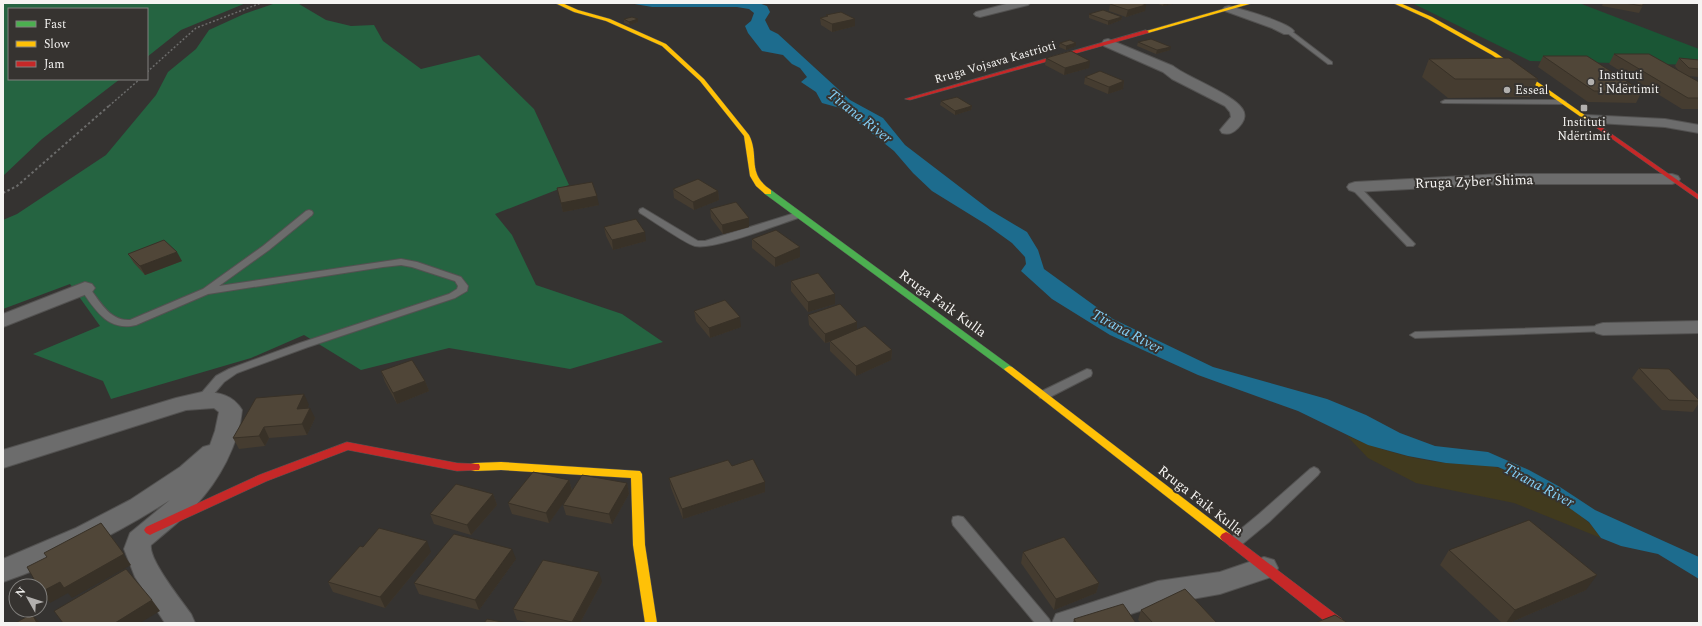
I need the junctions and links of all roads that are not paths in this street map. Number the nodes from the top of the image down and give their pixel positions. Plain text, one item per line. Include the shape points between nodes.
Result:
1 (558, 3) edge
2 (1024, 3) edge
3 (1250, 3) edge
4 (1396, 3) edge
5 (1229, 9) junction
6 (980, 14) dead end
7 (1288, 31) joint
8 (1108, 43) junction
9 (1330, 63) dead end
10 (908, 99) dead end
11 (1445, 102) dead end
12 (1562, 102) junction
13 (1586, 119) junction
14 (1699, 129) edge
15 (1227, 130) dead end
16 (1672, 179) junction
17 (1355, 187) joint
18 (1699, 198) edge
19 (643, 211) dead end
20 (310, 213) dead end
21 (798, 215) junction
22 (1410, 244) dead end
23 (85, 288) joint
24 (206, 291) junction
25 (3, 321) edge
26 (1699, 327) edge
27 (1603, 329) joint
28 (1415, 335) dead end
29 (1088, 373) dead end
30 (1044, 395) junction
31 (202, 400) junction
32 (225, 440) junction
33 (3, 459) edge
34 (1314, 472) dead end
35 (958, 521) dead end
36 (150, 530) junction
37 (1233, 543) junction
38 (1264, 568) junction
39 (3, 571) edge
40 (180, 623) edge
41 (650, 623) edge
42 (1044, 623) edge
43 (1066, 623) edge
44 (1337, 623) edge

1 - 21 street, Rruga Faik Kulla via 608,20 664,45 702,80 747,136 756,182
2 - 6 street
3 - 5 street, Rruga Vojsava Kastrioti
4 - 12 street via 1475,43
5 - 7 street
5 - 8 street, Rruga Vojsava Kastrioti
7 - 9 lane
8 - 10 street, Rruga Vojsava Kastrioti
8 - 15 street via 1168,69 1230,103 1237,111 1238,117
11 - 12 lane
12 - 13 street
13 - 14 street via 1672,124
13 - 16 street
16 - 17 street, Rruga Zyber Shima via 1501,179
16 - 18 street
17 - 22 lane, Rruga Zyber Shima
19 - 21 lane via 696,243 705,244 741,235
20 - 24 lane
21 - 30 street, Rruga Faik Kulla
23 - 24 lane via 108,318 117,324 140,320
23 - 25 street
24 - 31 lane via 401,262 458,279 463,286 462,291 452,296 233,371 220,379
26 - 27 street
27 - 28 lane
29 - 30 lane
30 - 37 street, Rruga Faik Kulla
31 - 32 street via 224,403 231,410
31 - 33 street via 184,403
32 - 36 street via 192,493
32 - 39 street via 202,461 137,508 91,532
34 - 37 lane
35 - 42 lane
36 - 40 street via 139,540 136,549 145,569
36 - 41 street via 264,478 347,446 457,467 502,466 636,474 639,545
37 - 38 street, Rruga Faik Kulla
38 - 43 street via 1220,583 1158,593
38 - 44 street, Rruga Faik Kulla

